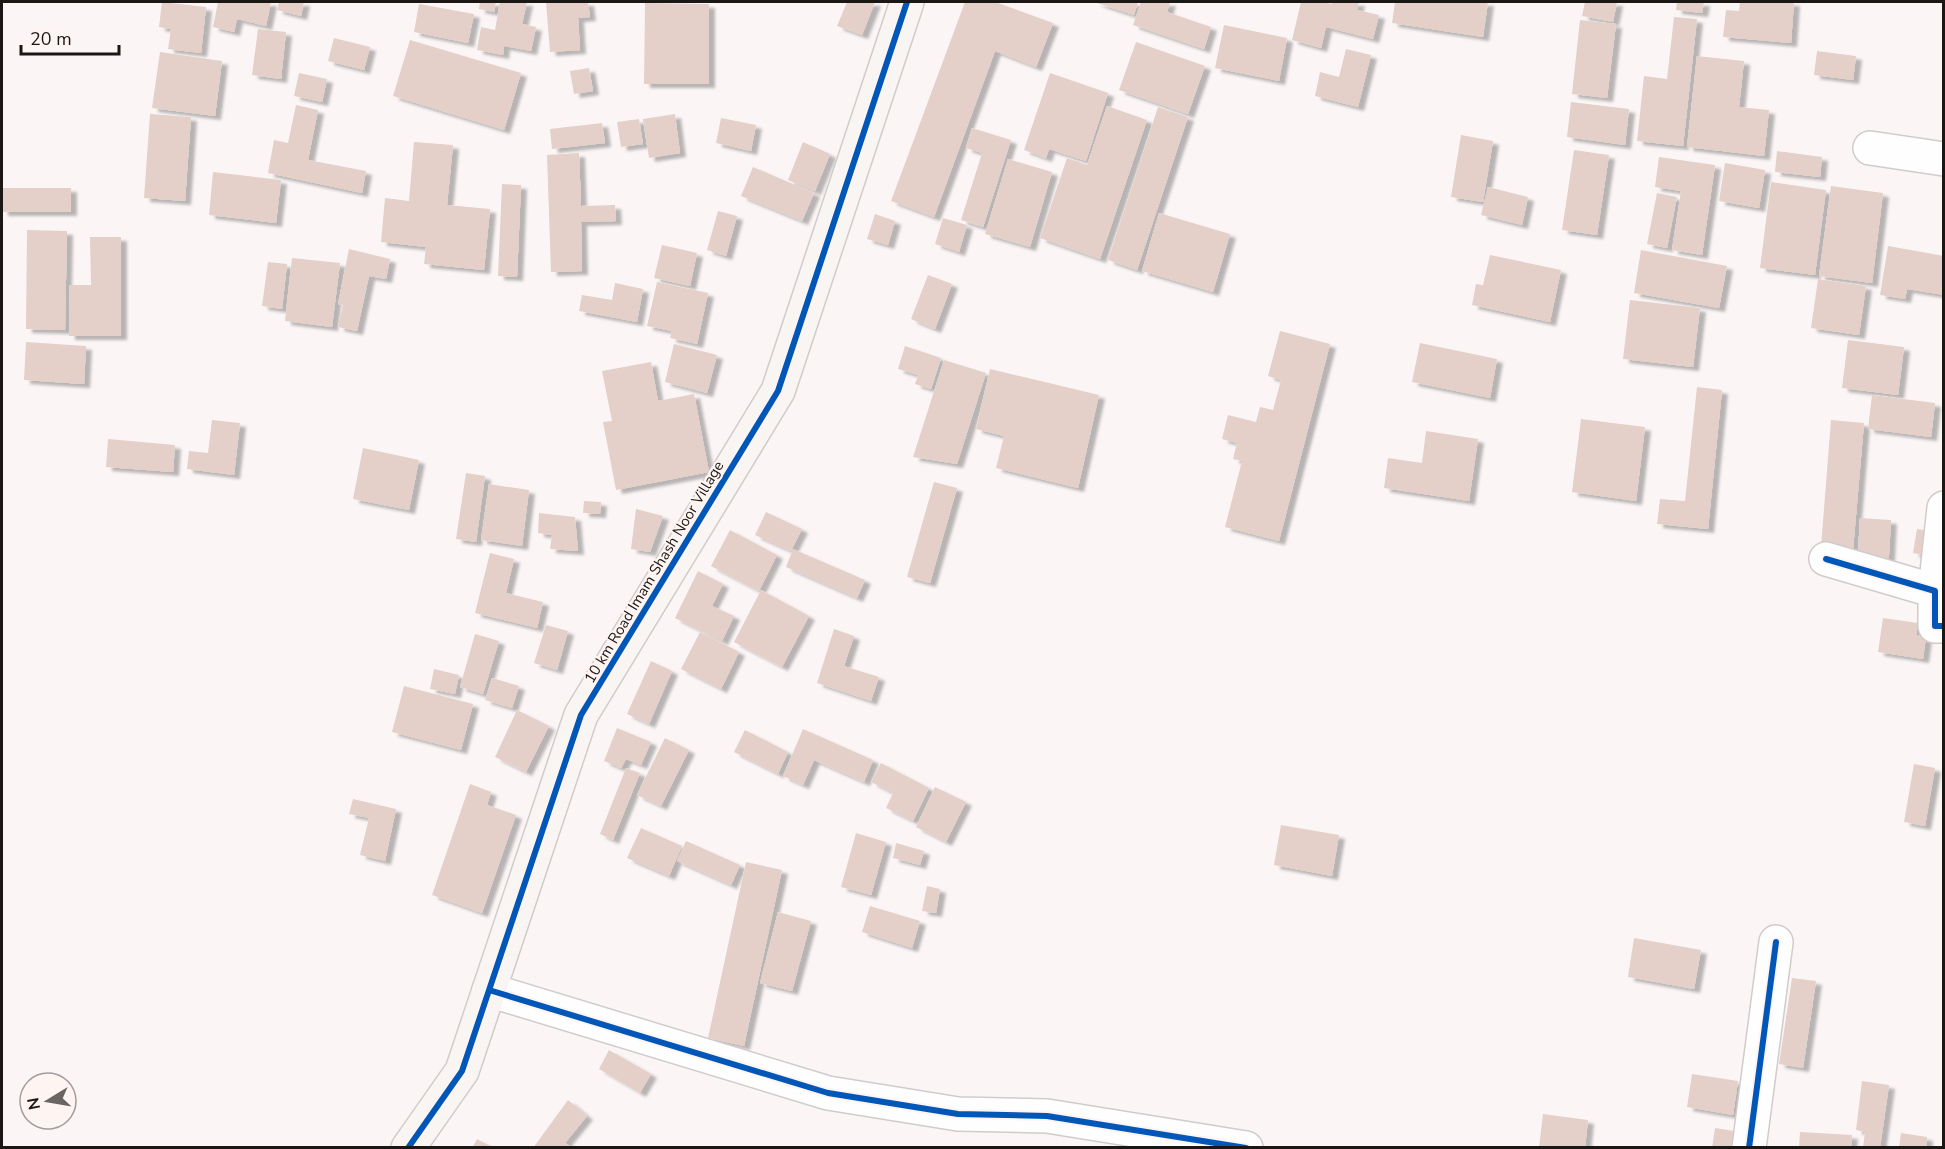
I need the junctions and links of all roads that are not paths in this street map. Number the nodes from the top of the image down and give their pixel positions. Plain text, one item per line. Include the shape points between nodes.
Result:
1 (907, 2) edge
2 (1870, 148) dead end
3 (1944, 159) edge
4 (1944, 508) edge
5 (1826, 559) dead end
6 (1935, 591) junction
7 (1944, 626) edge
8 (1776, 942) dead end
9 (489, 990) junction
10 (408, 1148) edge
11 (1246, 1148) edge
12 (1749, 1148) edge

1 - 9 street, 10 km Road Imam Shash Noor Village via 778,391 581,715
2 - 3 street
4 - 6 street
5 - 6 street
6 - 7 street via 1935,626
8 - 12 street
9 - 10 street, 10 km Road Imam Shash Noor Village via 462,1071
9 - 11 street via 828,1093 958,1114 1047,1116

